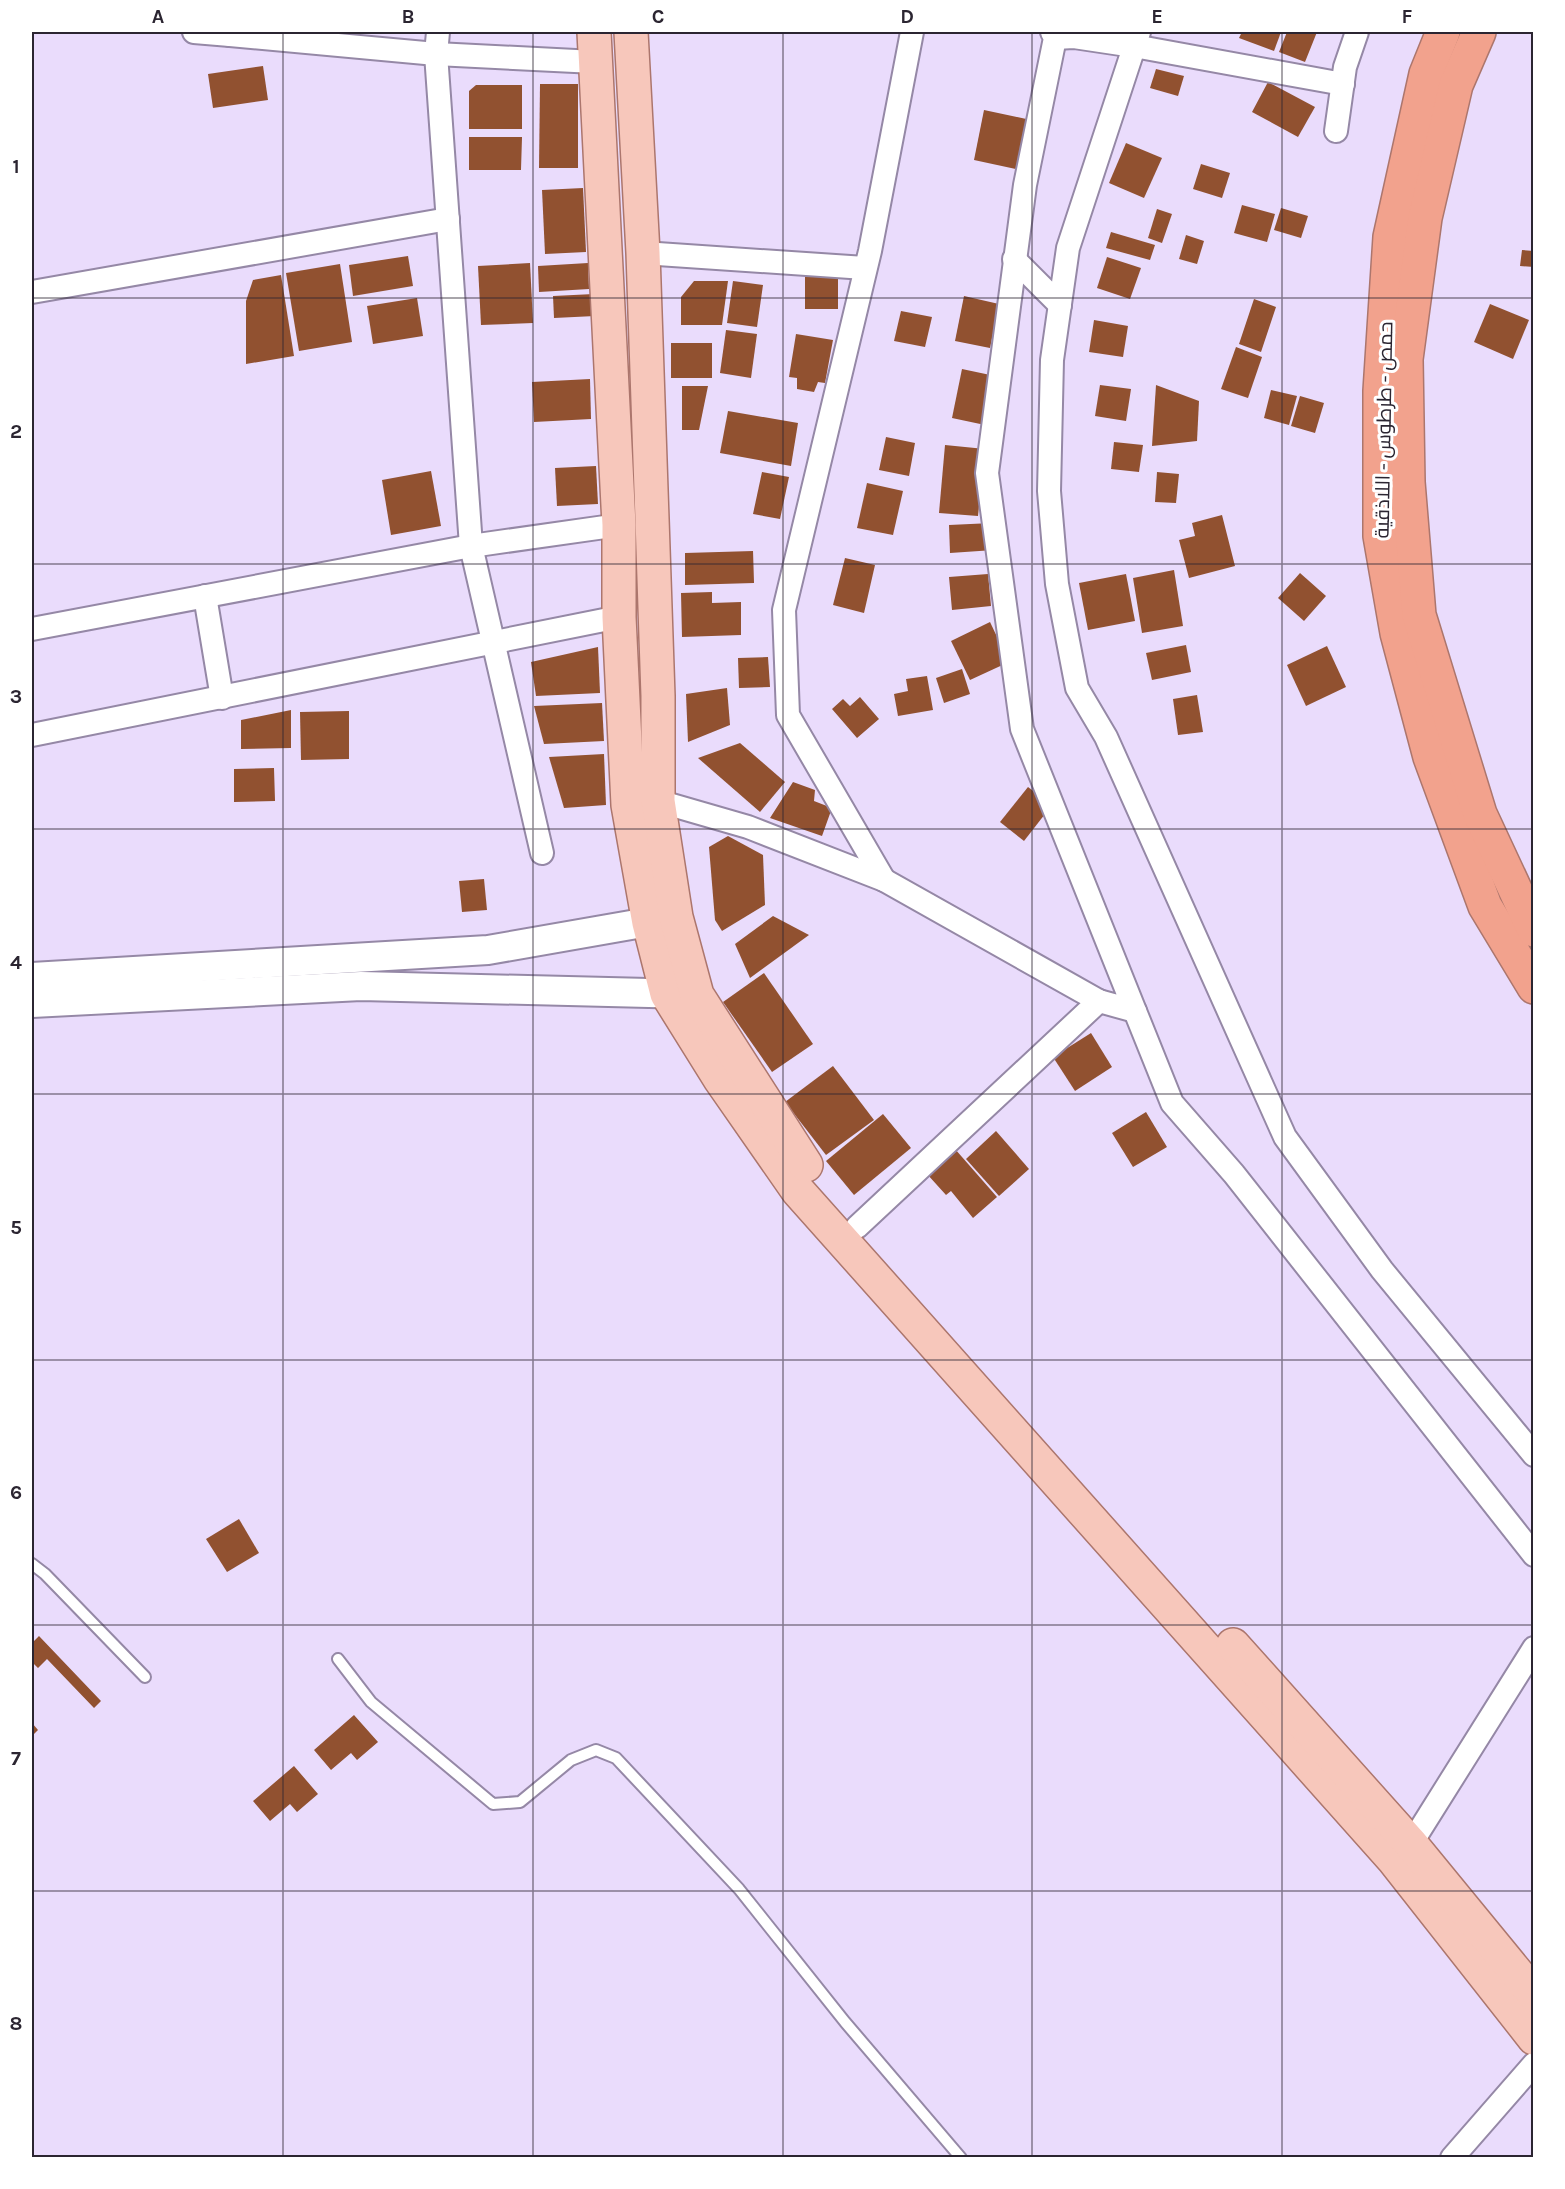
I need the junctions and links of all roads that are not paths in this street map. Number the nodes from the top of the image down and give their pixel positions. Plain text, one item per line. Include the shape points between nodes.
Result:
1 (194, 32) edge
2 (430, 32) edge
3 (631, 32) edge
4 (912, 32) edge
5 (1357, 32) edge
6 (1443, 32) edge
7 (1479, 32) edge
8 (230, 33) edge
9 (1064, 34) edge
10 (1137, 38) edge
11 (437, 43) edge
12 (595, 46) edge
13 (1343, 84) junction
14 (1336, 131) dead end
15 (448, 219) junction
16 (643, 253) junction
17 (1014, 259) junction
18 (865, 268) junction
19 (32, 292) edge
20 (1059, 305) junction
21 (619, 525) junction
22 (471, 546) junction
23 (205, 596) junction
24 (619, 617) junction
25 (32, 629) edge
26 (493, 644) junction
27 (222, 698) junction
28 (32, 735) edge
29 (643, 803) junction
30 (542, 853) dead end
31 (884, 880) junction
32 (663, 920) junction
33 (1533, 930) edge
34 (32, 977) edge
35 (1533, 987) edge
36 (682, 994) junction
37 (1099, 1001) junction
38 (32, 1003) edge
39 (1135, 1011) junction
40 (857, 1227) junction
41 (1533, 1455) edge
42 (1533, 1555) edge
43 (32, 1564) edge
44 (1533, 1648) edge
45 (339, 1659) dead end
46 (146, 1677) dead end
47 (1402, 1852) junction
48 (1533, 1994) edge
49 (1533, 2038) edge
50 (1533, 2064) edge
51 (961, 2157) edge
52 (1452, 2157) edge

1 - 8 street
2 - 11 street
3 - 16 main road
4 - 18 street
5 - 13 street
6 - 35 highway, حمص - طرطوس - اللاذقية via 1426,74 1390,237 1380,391 1380,536 1397,633 1430,757 1485,906
7 - 33 highway, حمص - طرطوس - اللاذقية via 1456,85 1425,218 1406,359 1408,482 1419,615 1480,814
8 - 11 street
9 - 10 street
9 - 17 street via 1025,185
10 - 13 street
10 - 20 street via 1068,248
11 - 12 street
11 - 15 street
12 - 21 main road
13 - 14 street
15 - 19 street
15 - 22 street
16 - 18 street
16 - 29 main road via 657,684
17 - 20 street
17 - 39 street via 987,473 1022,729
18 - 31 street via 784,610 788,715
20 - 41 street via 1052,360 1049,491 1057,584 1077,688 1107,737 1285,1137 1382,1270
21 - 22 street
21 - 24 main road
22 - 23 street
22 - 26 street
23 - 25 street
23 - 27 street
24 - 26 street
24 - 29 main road
26 - 27 street
26 - 30 street
27 - 28 street
29 - 31 street via 748,826
29 - 32 main road
31 - 37 street
32 - 34 street via 488,950
32 - 36 main road
36 - 38 street via 361,986
36 - 40 main road via 817,1182
36 - 47 main road via 720,1079 798,1191
37 - 39 street
37 - 40 street
39 - 42 street via 1172,1102 1248,1191
40 - 47 main road
43 - 46 lane
44 - 47 street
45 - 51 lane via 371,1702 493,1804 520,1802 571,1760 596,1750 616,1758 739,1889 845,2022
47 - 48 main road
47 - 49 main road
50 - 52 street

